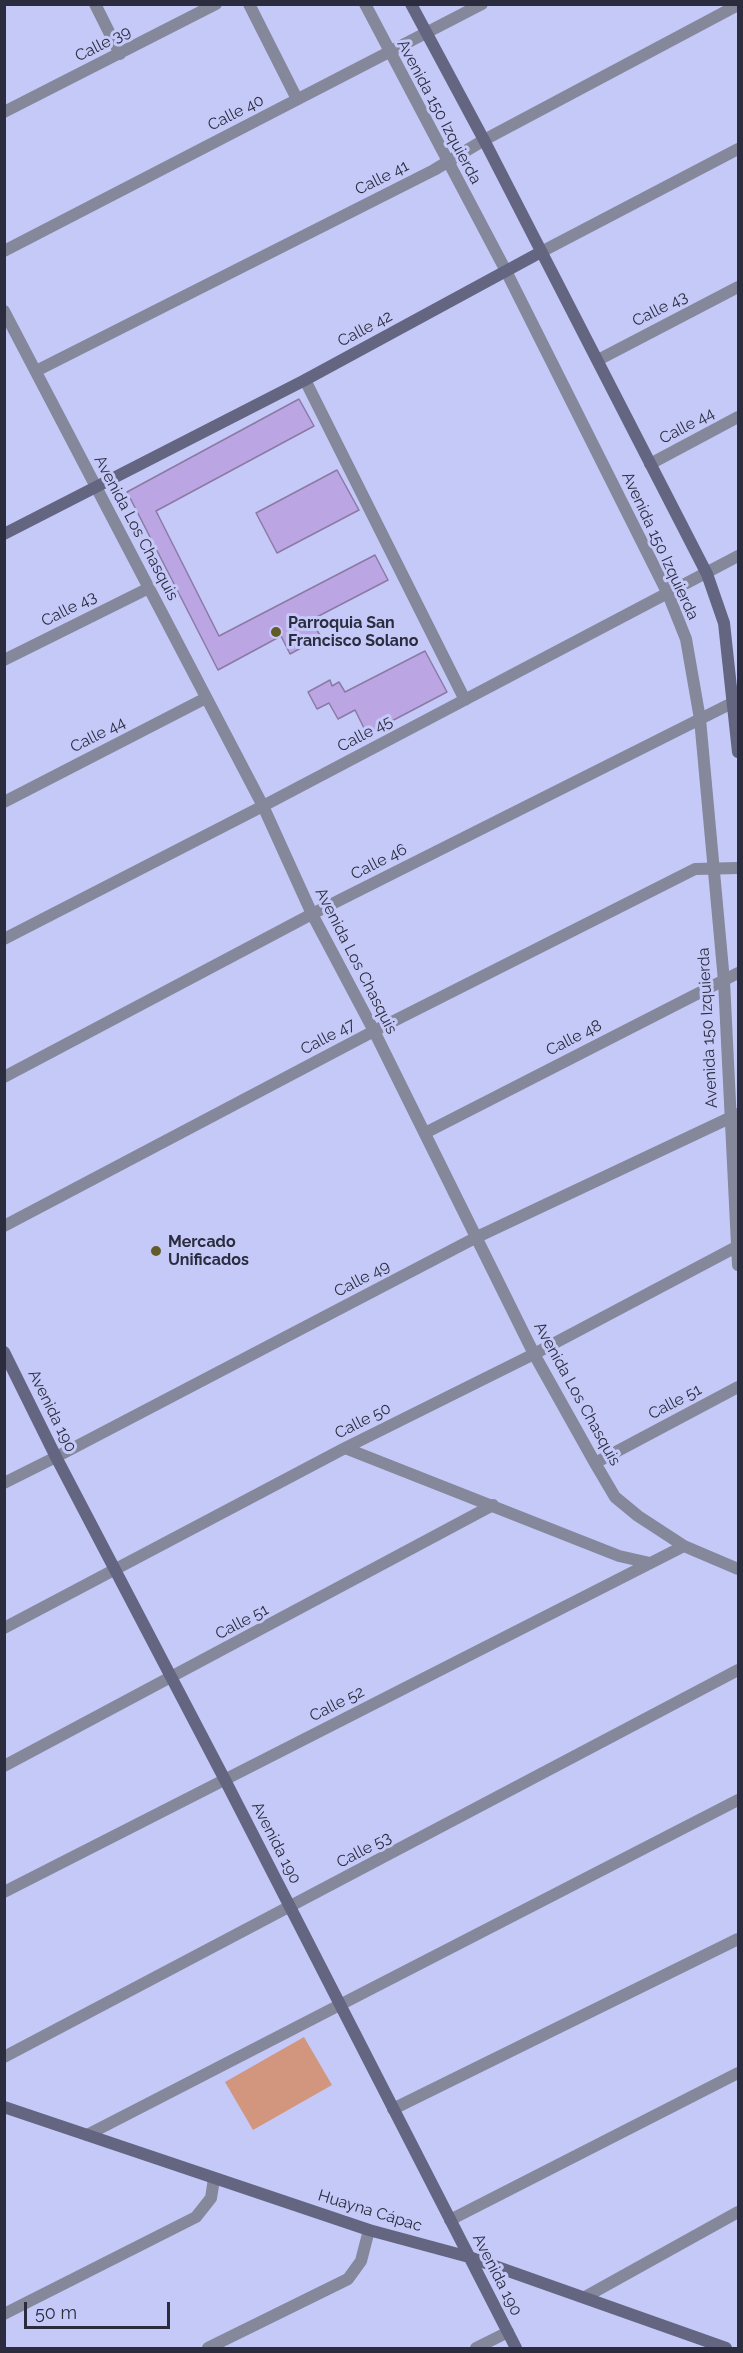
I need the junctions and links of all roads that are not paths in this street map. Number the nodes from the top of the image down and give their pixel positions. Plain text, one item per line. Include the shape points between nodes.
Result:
1 (95, 4) edge
2 (216, 4) edge
3 (249, 4) edge
4 (364, 4) edge
5 (411, 4) edge
6 (482, 4) edge
7 (738, 5) edge
8 (426, 33) junction
9 (388, 52) junction
10 (120, 54) junction
11 (297, 99) junction
12 (4, 112) edge
13 (484, 140) junction
14 (738, 149) edge
15 (447, 162) junction
16 (4, 251) edge
17 (541, 252) junction
18 (506, 271) junction
19 (738, 287) edge
20 (4, 311) edge
21 (598, 360) junction
22 (36, 371) junction
23 (305, 380) junction
24 (738, 417) edge
25 (650, 464) junction
26 (96, 487) junction
27 (4, 534) edge
28 (738, 556) edge
29 (707, 574) junction
30 (148, 588) junction
31 (668, 594) junction
32 (4, 660) edge
33 (206, 698) junction
34 (465, 700) junction
35 (736, 701) edge
36 (700, 719) junction
37 (738, 752) edge
38 (4, 802) edge
39 (263, 806) junction
40 (713, 868) junction
41 (738, 868) edge
42 (312, 915) junction
43 (4, 939) edge
44 (738, 974) edge
45 (724, 981) junction
46 (374, 1031) junction
47 (4, 1077) edge
48 (734, 1116) edge
49 (425, 1133) junction
50 (4, 1226) edge
51 (477, 1237) junction
52 (738, 1246) edge
53 (738, 1265) edge
54 (4, 1352) edge
55 (534, 1353) junction
56 (738, 1387) edge
57 (345, 1448) junction
58 (56, 1458) junction
59 (595, 1464) junction
60 (4, 1483) edge
61 (493, 1505) junction
62 (684, 1546) junction
63 (650, 1563) junction
64 (738, 1569) edge
65 (116, 1570) junction
66 (4, 1628) edge
67 (738, 1670) edge
68 (172, 1678) junction
69 (4, 1766) edge
70 (225, 1780) junction
71 (738, 1800) edge
72 (4, 1892) edge
73 (290, 1908) junction
74 (738, 1939) edge
75 (340, 2004) junction
76 (4, 2057) edge
77 (738, 2073) edge
78 (4, 2107) edge
79 (393, 2109) junction
80 (87, 2135) junction
81 (214, 2179) junction
82 (738, 2212) edge
83 (450, 2220) junction
84 (369, 2230) junction
85 (469, 2257) junction
86 (585, 2297) junction
87 (4, 2314) edge
88 (508, 2332) junction
89 (208, 2349) edge
90 (476, 2349) edge
91 (516, 2349) edge
92 (726, 2349) edge

1 - 10 street
2 - 10 street, Calle 39
3 - 11 street
4 - 9 street, Avenida 150 Izquierda
5 - 8 street, Avenida 150 Izquierda
6 - 8 street, Calle 40
7 - 13 street, Calle 41
8 - 9 street, Calle 40
8 - 13 street, Avenida 150 Izquierda
9 - 11 street, Calle 40
9 - 15 street, Avenida 150 Izquierda
10 - 12 street, Calle 39
11 - 16 street, Calle 40
13 - 15 street, Calle 41
13 - 17 street, Avenida 150 Izquierda
14 - 17 street, Calle 42
15 - 18 street, Avenida 150 Izquierda
15 - 22 street, Calle 41
17 - 18 street, Calle 42
17 - 21 street, Avenida 150 Izquierda
18 - 23 street, Calle 42
18 - 31 street, Avenida 150 Izquierda
19 - 21 street, Calle 43
20 - 22 street, Avenida Los Chasquis
21 - 25 street, Avenida 150 Izquierda
22 - 26 street, Avenida Los Chasquis
23 - 26 street, Calle 42
23 - 34 street
24 - 25 street, Calle 44
25 - 29 street, Avenida 150 Izquierda
26 - 27 street, Calle 42
26 - 30 street, Avenida Los Chasquis
28 - 29 street, Calle 45
29 - 31 street, Calle 45
29 - 35 street, Avenida 150 Izquierda via 724,622
30 - 32 street, Calle 43
30 - 33 street, Avenida Los Chasquis
31 - 34 street, Calle 45
31 - 36 street, Avenida 150 Izquierda via 686,639
33 - 38 street, Calle 44
33 - 39 street, Avenida Los Chasquis
34 - 39 street, Calle 45
35 - 36 street, Calle 46
35 - 37 street, Avenida 150 Izquierda
36 - 40 street, Avenida 150 Izquierda
36 - 42 street, Calle 46
39 - 42 street, Avenida Los Chasquis
39 - 43 street, Calle 45
40 - 41 street, Calle 47
40 - 45 street, Avenida 150 Izquierda
40 - 46 street, Calle 47 via 695,869
42 - 46 street, Avenida Los Chasquis
42 - 47 street, Calle 46
44 - 45 street, Calle 48
45 - 48 street, Avenida 150 Izquierda
45 - 49 street, Calle 48
46 - 49 street, Avenida Los Chasquis
46 - 50 street, Calle 47
48 - 51 street, Calle 49
48 - 52 street, Avenida 150 Izquierda
49 - 51 street, Avenida Los Chasquis
51 - 55 street, Avenida Los Chasquis
51 - 58 street, Calle 49
52 - 53 street, Avenida 150 Izquierda
52 - 55 street, Calle 50
54 - 58 street, Avenida 190
55 - 57 street, Calle 50
55 - 59 street, Avenida Los Chasquis
56 - 59 street, Calle 51
57 - 61 street
57 - 65 street, Calle 50
58 - 60 street, Calle 49
58 - 65 street, Avenida 190
59 - 62 street, Avenida Los Chasquis via 615,1497
61 - 63 street via 619,1556
61 - 68 street, Calle 51
62 - 63 street, Calle 52
62 - 64 street, Avenida Los Chasquis
63 - 70 street, Calle 52
65 - 66 street, Calle 50
65 - 68 street, Avenida 190
67 - 73 street, Calle 53
68 - 69 street, Calle 51
68 - 70 street, Avenida 190
70 - 72 street, Calle 52
70 - 73 street, Avenida 190
71 - 75 street
73 - 75 street, Avenida 190
73 - 76 street, Calle 53
74 - 79 street
75 - 79 street, Avenida 190
75 - 80 street
77 - 83 street
78 - 80 street, Huayna Cápac
79 - 83 street, Avenida 190
80 - 81 street, Huayna Cápac
81 - 84 street, Huayna Cápac
81 - 87 street via 211,2198 196,2217
82 - 86 street
83 - 85 street, Avenida 190
84 - 85 street, Huayna Cápac
84 - 89 street via 361,2261 348,2279
85 - 86 street, Huayna Cápac
85 - 88 street, Avenida 190
86 - 92 street, Huayna Cápac
88 - 90 street
88 - 91 street, Avenida 190

